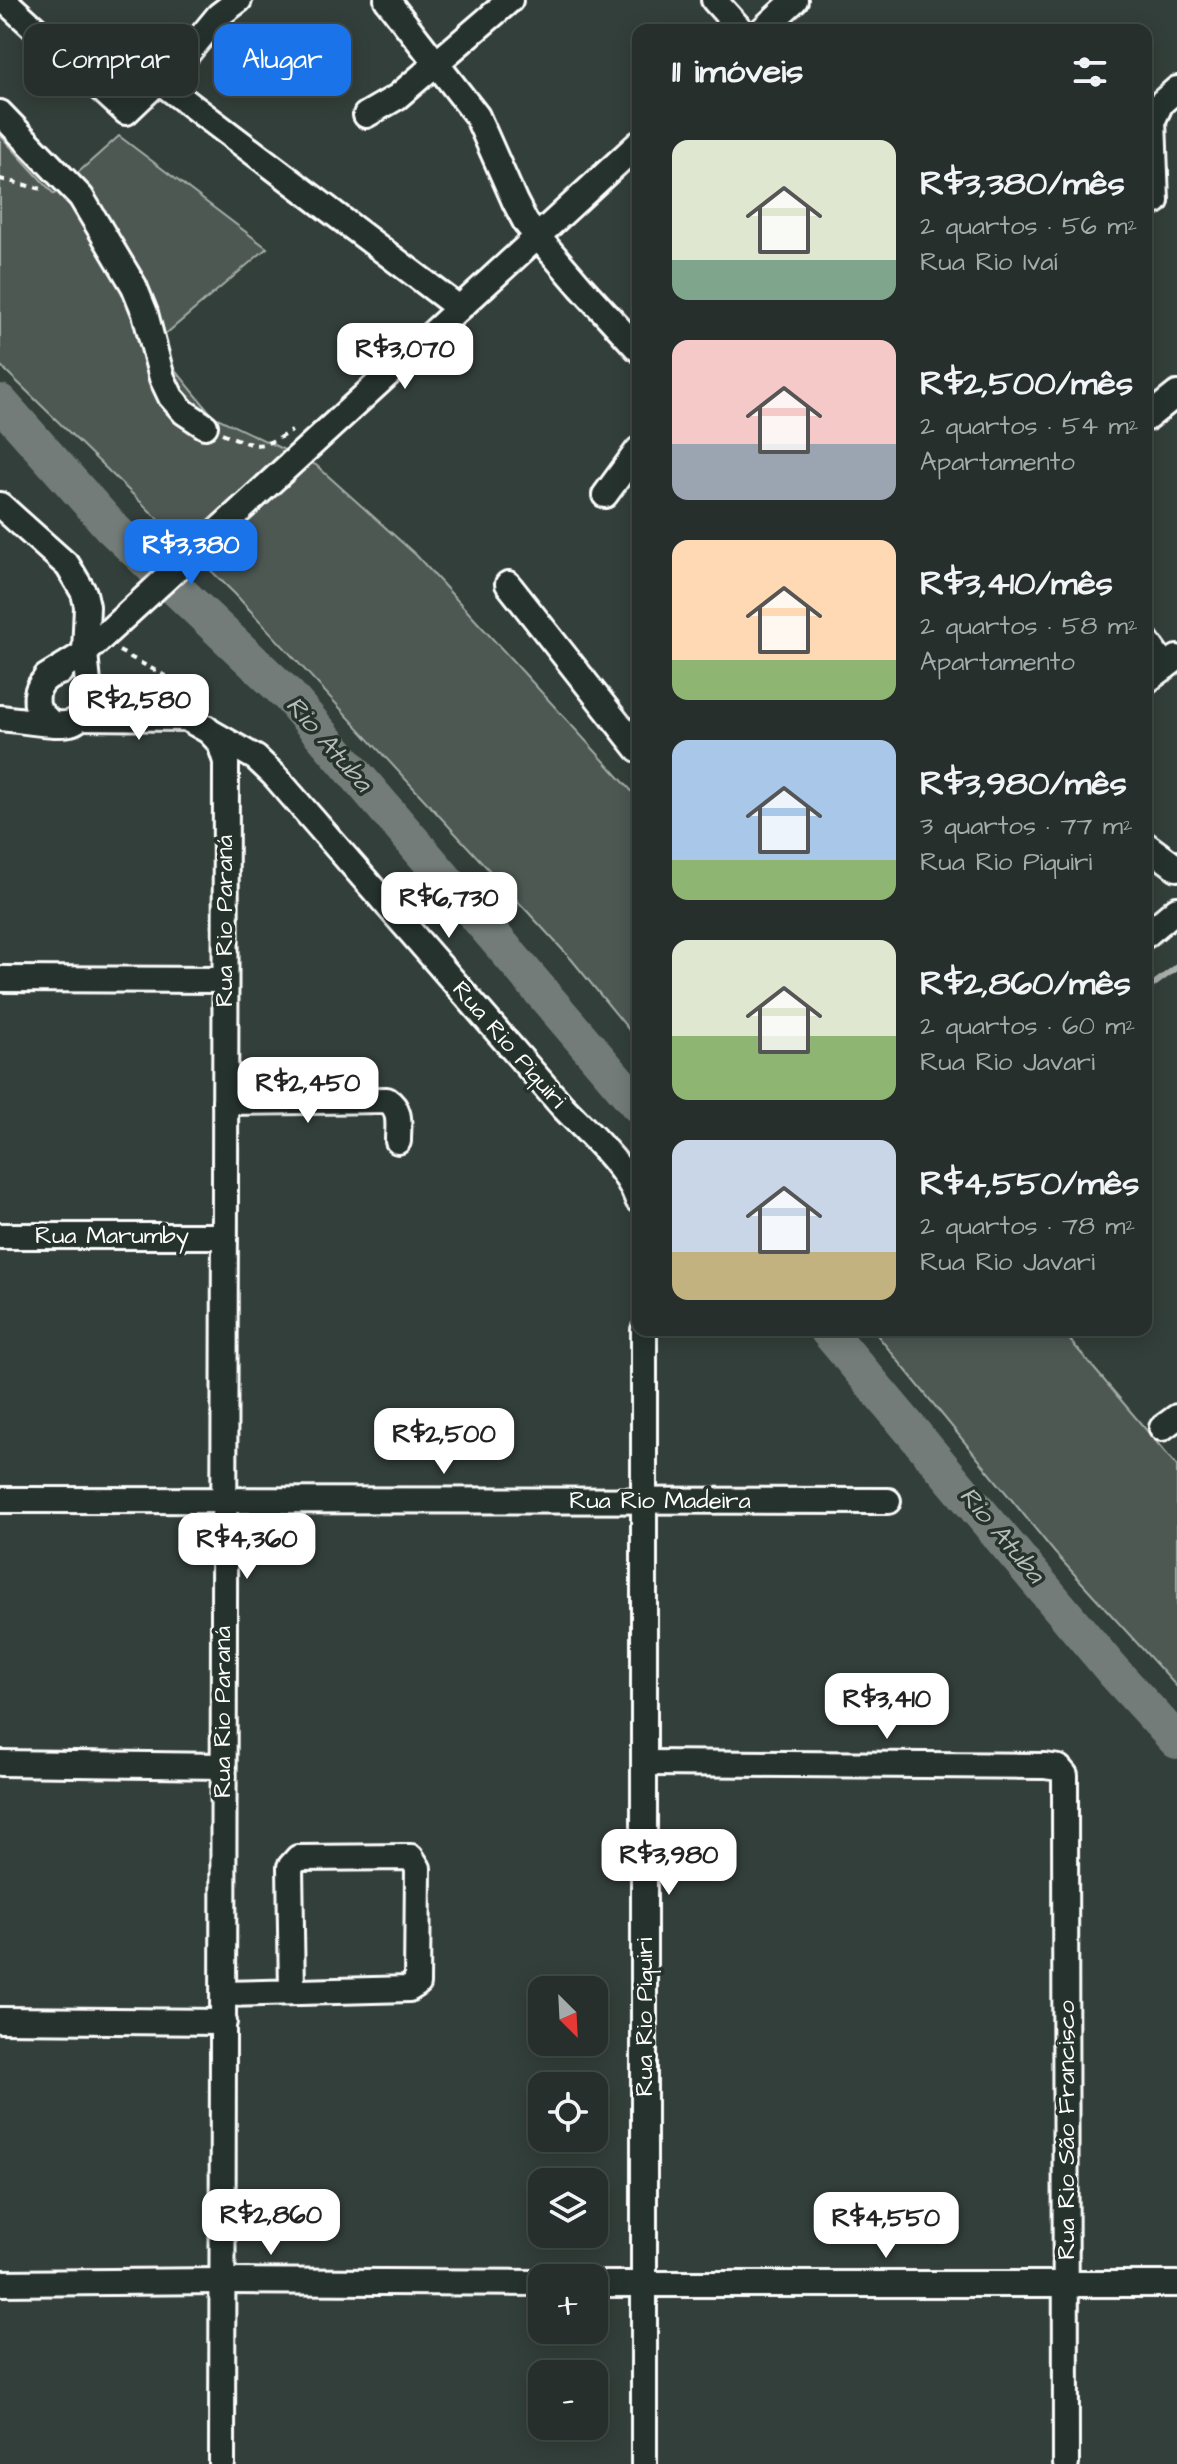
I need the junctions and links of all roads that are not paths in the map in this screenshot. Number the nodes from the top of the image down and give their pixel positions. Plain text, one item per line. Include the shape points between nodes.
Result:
1 (4, 0) edge
2 (239, 0) edge
3 (387, 0) edge
4 (510, 0) edge
5 (714, 0) edge
6 (795, 0) edge
7 (30, 24) edge
8 (736, 24) edge
9 (769, 24) edge
10 (198, 40) edge
11 (438, 64) junction
12 (1177, 89) edge
13 (109, 96) edge
14 (143, 96) edge
15 (179, 96) edge
16 (0, 113) edge
17 (366, 115) dead end
18 (632, 152) edge
19 (1156, 201) dead end
20 (538, 236) junction
21 (459, 308) junction
22 (632, 342) edge
23 (1177, 394) edge
24 (1152, 413) edge
25 (1152, 419) edge
26 (1177, 421) edge
27 (205, 426) road end
28 (632, 458) edge
29 (605, 495) dead end
30 (0, 505) edge
31 (508, 584) dead end
32 (98, 640) junction
33 (1152, 650) edge
34 (1163, 669) edge
35 (41, 684) junction
36 (89, 693) junction
37 (0, 709) edge
38 (81, 717) junction
39 (0, 718) edge
40 (51, 723) junction
41 (196, 723) junction
42 (632, 741) edge
43 (1152, 849) edge
44 (1177, 868) edge
45 (1177, 909) edge
46 (1152, 930) edge
47 (0, 979) edge
48 (225, 980) junction
49 (225, 1102) junction
50 (398, 1141) dead end
51 (632, 1188) edge
52 (0, 1236) edge
53 (224, 1236) junction
54 (644, 1336) edge
55 (0, 1500) edge
56 (223, 1500) junction
57 (645, 1501) junction
58 (888, 1501) dead end
59 (0, 1763) edge
60 (646, 1763) junction
61 (223, 1766) junction
62 (292, 1991) junction
63 (224, 1994) junction
64 (0, 2020) edge
65 (224, 2022) junction
66 (223, 2281) junction
67 (0, 2283) edge
68 (528, 2283) edge
69 (608, 2284) edge
70 (644, 2284) junction
71 (1067, 2284) junction
72 (1177, 2284) edge
73 (222, 2464) edge
74 (644, 2464) edge
75 (1066, 2464) edge

1 - 7 street
2 - 10 street
3 - 11 street
4 - 11 street
5 - 8 street
6 - 9 street
11 - 17 street
11 - 20 street via 477,116 520,213
12 - 19 street via 1161,103 1153,120
13 - 14 street via 126,112
15 - 21 street
16 - 27 street via 81,197 134,286 171,397
18 - 20 street
20 - 21 street
20 - 22 street
21 - 32 street
23 - 24 street
25 - 26 street
28 - 29 street
30 - 32 street via 68,566 84,593
31 - 42 street
32 - 35 street
32 - 36 street
33 - 34 street
35 - 36 street via 56,672 67,672 77,675
35 - 37 street
35 - 40 street via 38,710
36 - 38 street
38 - 40 street via 62,725
38 - 41 street
39 - 40 street
41 - 48 street, Rua Rio Paraná via 220,743 226,762
41 - 51 street, Rua Rio Piquiri via 256,758 274,775 611,1157
43 - 44 street
45 - 46 street
47 - 48 street
48 - 49 street, Rua Rio Paraná
49 - 50 street via 387,1100 399,1114
49 - 53 street, Rua Rio Paraná
52 - 53 street, Rua Marumby
53 - 56 street, Rua Rio Paraná
54 - 57 street, Rua Rio Piquiri
55 - 56 street, Rua Rio Madeira
56 - 57 street, Rua Rio Madeira
56 - 61 street, Rua Rio Paraná
57 - 58 street, Rua Rio Madeira
57 - 60 street, Rua Rio Piquiri
59 - 61 street
60 - 70 street, Rua Rio Piquiri
60 - 71 street, Rua Rio São Francisco via 1045,1766 1065,1775
61 - 63 street, Rua Rio Paraná
62 - 62 street via 294,1861 411,1857 418,1868 417,1984 409,1989
62 - 63 street
63 - 65 street, Rua Rio Paraná
64 - 65 street
65 - 66 street, Rua Rio Paraná
66 - 67 street
66 - 68 street
66 - 73 street, Rua Rio Paraná
69 - 70 street
70 - 71 street
70 - 74 street, Rua Rio Piquiri
71 - 72 street
71 - 75 street, Rua Rio São Francisco

